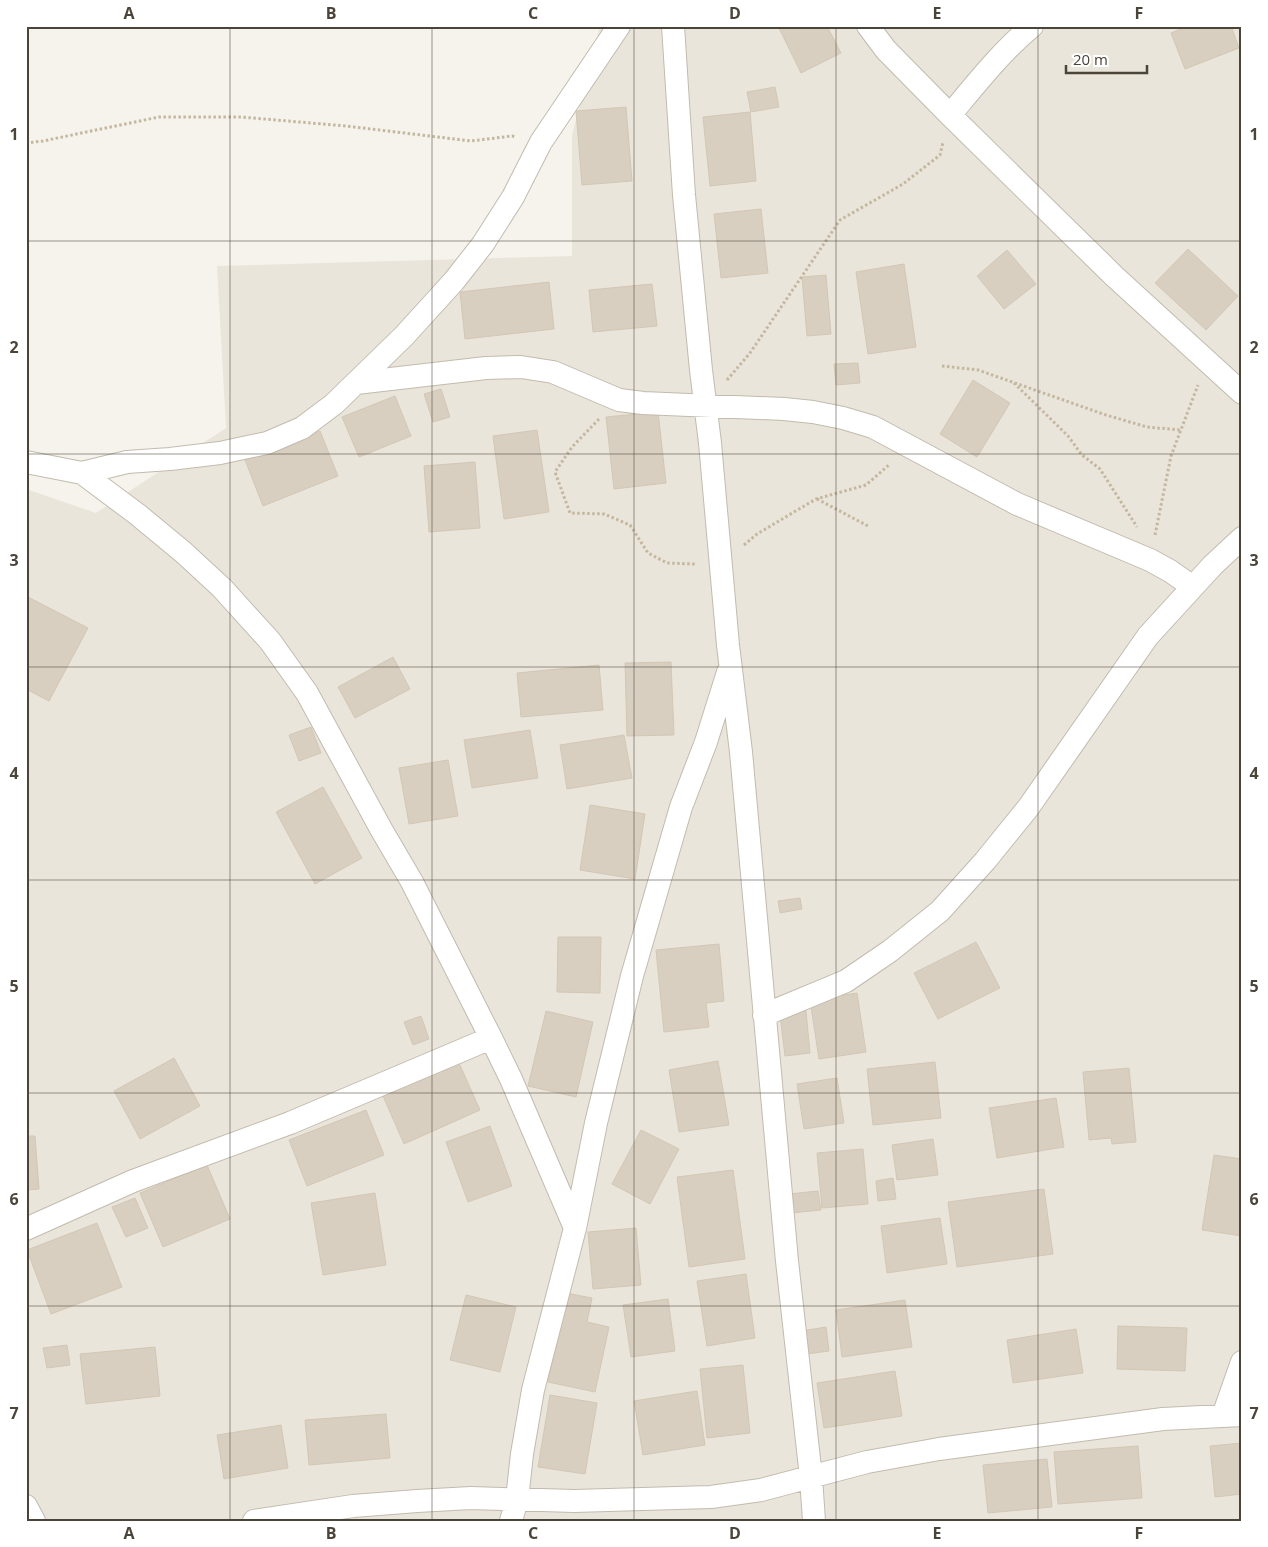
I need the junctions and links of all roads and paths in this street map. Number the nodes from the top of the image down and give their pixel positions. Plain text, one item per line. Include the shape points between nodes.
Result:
1 (619, 26) edge
2 (673, 26) edge
3 (868, 26) edge
4 (1032, 26) edge
5 (950, 115) junction
6 (541, 142) junction
7 (26, 143) edge
8 (1208, 362) junction
9 (942, 366) dead end
10 (1012, 381) junction
11 (356, 383) junction
12 (1242, 393) edge
13 (619, 400) junction
14 (705, 405) junction
15 (1181, 430) junction
16 (910, 446) junction
17 (26, 462) edge
18 (82, 473) junction
19 (816, 499) junction
20 (868, 526) dead end
21 (1242, 538) edge
22 (1151, 556) junction
23 (720, 565) junction
24 (1193, 587) junction
25 (730, 667) junction
26 (764, 1015) junction
27 (491, 1038) junction
28 (574, 1228) junction
29 (26, 1229) edge
30 (1242, 1362) edge
31 (1232, 1415) edge
32 (811, 1477) junction
33 (517, 1498) junction
34 (26, 1506) edge
35 (34, 1521) edge
36 (254, 1521) edge
37 (511, 1521) edge
38 (814, 1521) edge

1 - 6 street
2 - 14 street via 684,194
3 - 5 street via 886,50
4 - 5 street via 1017,38
5 - 8 street via 1114,276
5 - 14 path via 940,155 903,184 840,220 750,353
6 - 7 path via 512,136 471,141 241,117 159,117
6 - 11 street via 483,244 404,336
8 - 12 street
8 - 15 path
9 - 10 path via 978,370
10 - 15 path via 1147,427
10 - 22 path via 1068,436 1082,455 1100,469
11 - 13 street via 521,367 553,372
11 - 18 street via 302,428 267,443 220,453 127,462
13 - 14 street
13 - 23 path via 572,447 555,472 570,514 604,514 630,525 648,553 667,563
14 - 16 street via 820,413 874,427
14 - 23 street
15 - 22 path via 1171,456
16 - 19 path via 866,485
16 - 22 street via 1017,504
17 - 18 street
18 - 27 street via 183,552 222,588 270,641 307,693 412,882
19 - 20 path
19 - 23 path via 757,534
21 - 24 street
22 - 24 street
23 - 25 street
24 - 26 street via 1148,636 1028,808 940,911 846,981
25 - 26 street via 741,752
25 - 28 street via 681,807 632,976
26 - 32 street
27 - 28 street
27 - 29 street via 290,1123 133,1181
28 - 33 street via 533,1390
30 - 31 street
31 - 32 street via 1164,1419 939,1448
32 - 33 street via 760,1490 711,1497 574,1501
32 - 38 street
33 - 36 street via 353,1506
33 - 37 street
34 - 35 street

